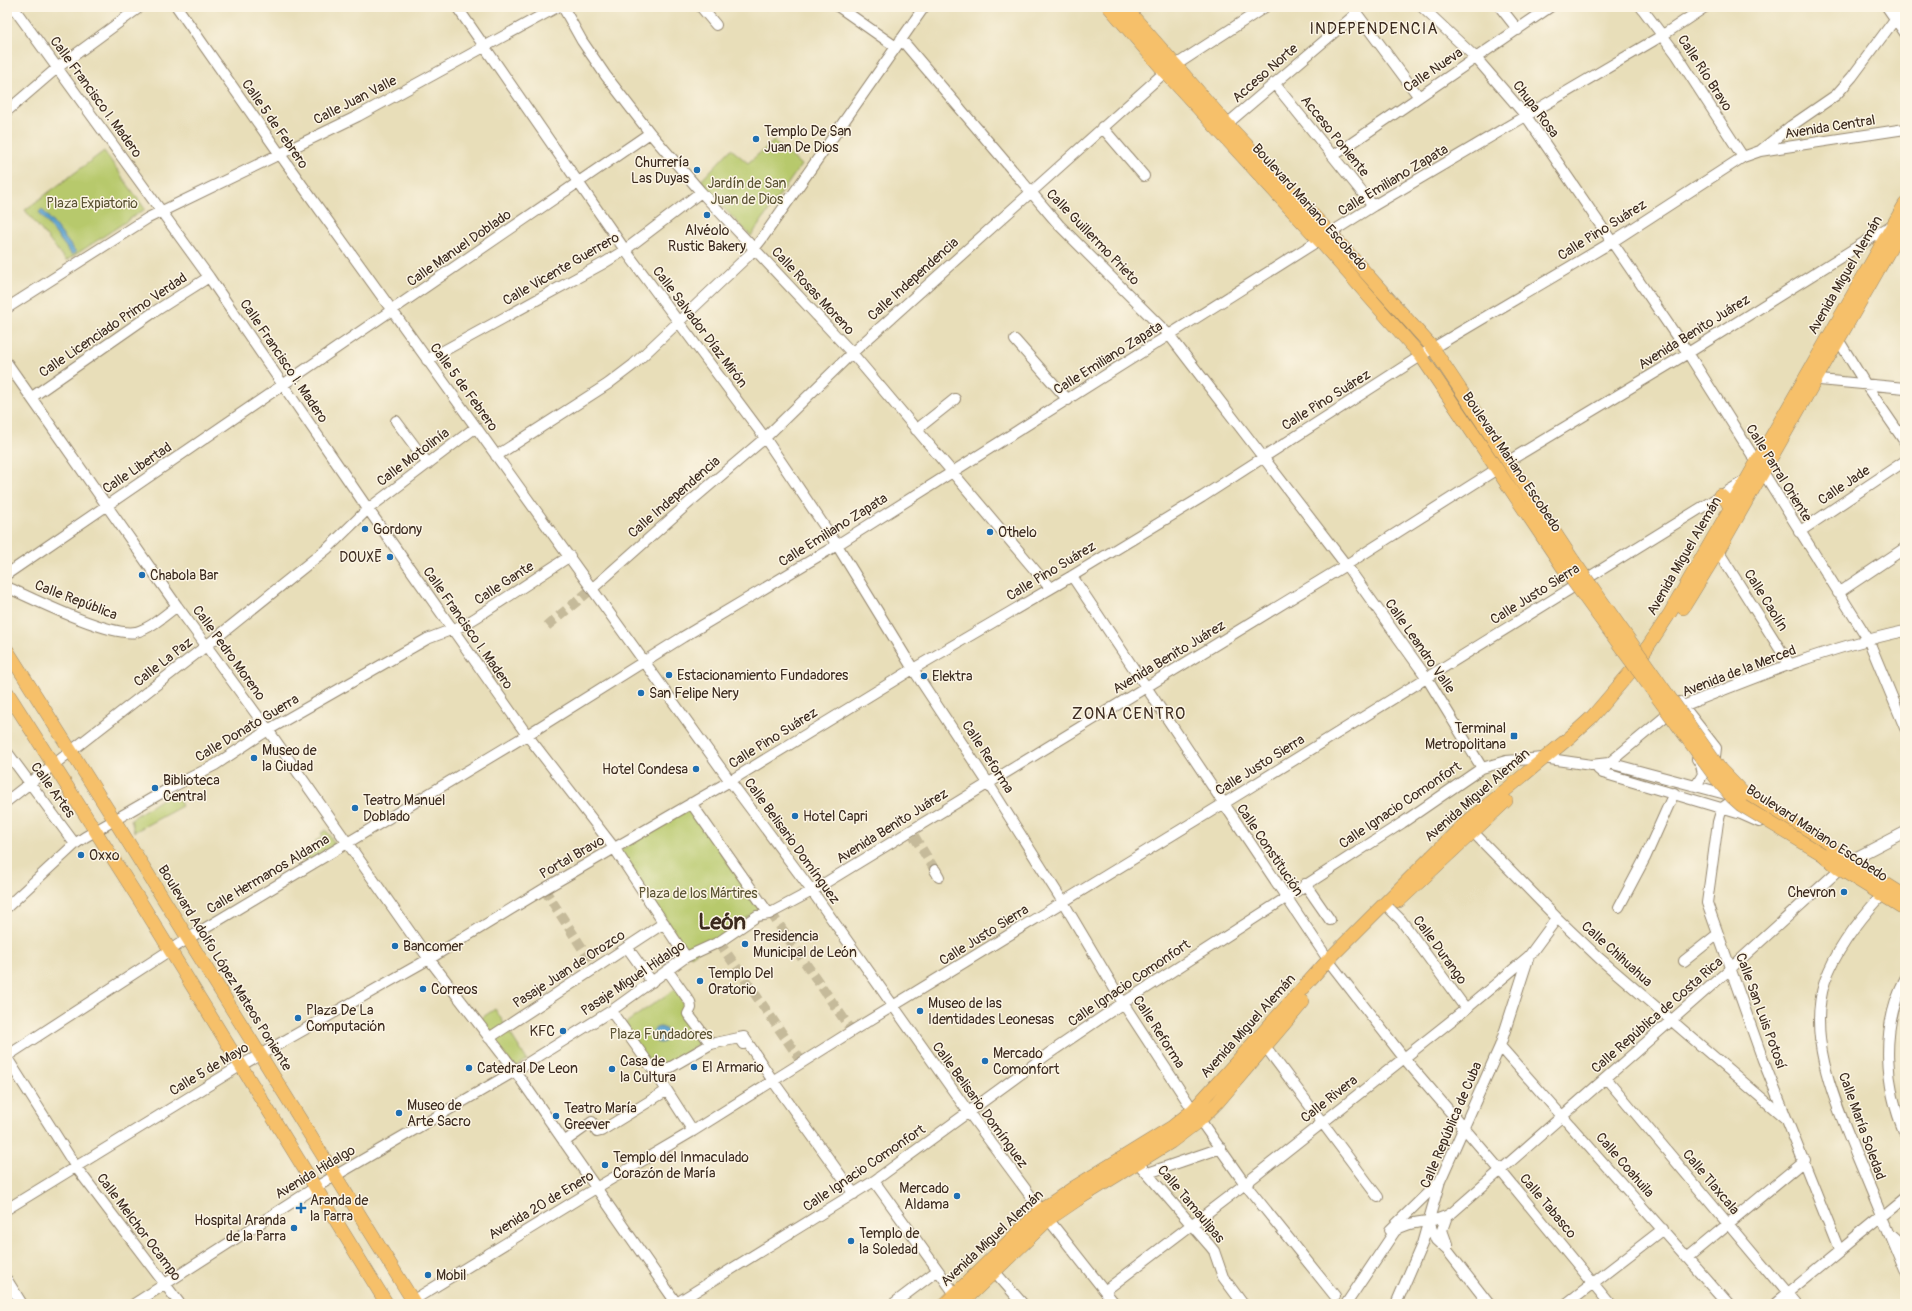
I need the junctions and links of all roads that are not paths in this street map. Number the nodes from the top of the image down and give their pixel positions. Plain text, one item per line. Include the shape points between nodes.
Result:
1 (13, 7) edge
2 (140, 7) edge
3 (177, 7) edge
4 (457, 7) edge
5 (557, 7) edge
6 (563, 7) edge
7 (701, 7) edge
8 (839, 7) edge
9 (924, 7) edge
10 (1109, 7) edge
11 (1125, 7) edge
12 (1265, 7) edge
13 (1422, 7) edge
14 (1500, 7) edge
15 (1550, 7) edge
16 (1641, 7) edge
17 (1705, 7) edge
18 (1887, 7) edge
19 (1904, 7) edge
20 (1354, 10) edge
21 (1895, 17) junction
22 (716, 25) dead end
23 (1518, 30) junction
24 (1905, 33) edge
25 (1663, 35) junction
26 (899, 43) junction
27 (484, 46) junction
28 (1476, 58) junction
29 (57, 68) junction
30 (1169, 68) junction
31 (1274, 83) junction
32 (1418, 97) junction
33 (7, 111) edge
34 (1526, 116) junction
35 (1227, 124) junction
36 (1102, 127) junction
37 (1905, 129) edge
38 (650, 133) junction
39 (1760, 151) junction
40 (279, 154) junction
41 (1333, 156) junction
42 (1743, 157) junction
43 (1144, 176) dead end
44 (579, 182) junction
45 (1030, 191) junction
46 (701, 192) junction
47 (1373, 206) junction
48 (161, 210) junction
49 (1903, 220) edge
50 (1331, 234) junction
51 (1319, 240) junction
52 (1612, 242) junction
53 (755, 248) junction
54 (625, 250) junction
55 (209, 277) junction
56 (7, 308) edge
57 (392, 311) junction
58 (679, 322) junction
59 (1835, 334) junction
60 (1170, 336) junction
61 (1015, 340) dead end
62 (1433, 348) junction
63 (852, 353) junction
64 (1688, 353) junction
65 (1421, 356) junction
66 (427, 360) junction
67 (7, 363) edge
68 (1810, 379) junction
69 (284, 384) junction
70 (1866, 385) junction
71 (1905, 388) edge
72 (32, 398) junction
73 (955, 399) dead end
74 (1068, 400) junction
75 (396, 420) dead end
76 (476, 427) junction
77 (916, 430) junction
78 (765, 438) junction
79 (1905, 442) edge
80 (496, 456) junction
81 (1262, 457) junction
82 (1905, 461) edge
83 (428, 464) junction
84 (1759, 467) junction
85 (1503, 470) junction
86 (952, 472) junction
87 (1745, 481) junction
88 (1720, 495) junction
89 (108, 505) junction
90 (368, 509) junction
91 (1730, 509) junction
92 (1799, 532) junction
93 (837, 545) junction
94 (1905, 548) edge
95 (1718, 551) junction
96 (570, 556) junction
97 (1346, 565) junction
98 (1570, 566) junction
99 (7, 574) edge
100 (1072, 576) junction
101 (1589, 577) junction
102 (1573, 586) junction
103 (7, 587) edge
104 (593, 588) junction
105 (1050, 588) junction
106 (1838, 593) junction
107 (177, 606) junction
108 (452, 629) junction
109 (1905, 631) edge
110 (1868, 639) junction
111 (206, 646) junction
112 (7, 650) edge
113 (1647, 656) junction
114 (645, 660) junction
115 (1790, 665) junction
116 (913, 669) junction
117 (1635, 672) junction
118 (1427, 678) junction
119 (1145, 688) junction
120 (7, 692) edge
121 (1683, 706) junction
122 (1667, 715) junction
123 (1905, 728) edge
124 (268, 730) junction
125 (527, 735) junction
126 (70, 751) junction
127 (7, 752) edge
128 (1548, 759) junction
129 (1609, 763) junction
130 (53, 765) junction
131 (1591, 765) junction
132 (1482, 768) junction
133 (1603, 772) junction
134 (730, 781) junction
135 (30, 782) junction
136 (988, 783) junction
137 (1696, 786) junction
138 (1710, 790) junction
139 (1674, 793) junction
140 (1749, 798) junction
141 (7, 801) edge
142 (691, 803) junction
143 (1223, 804) junction
144 (1722, 808) junction
145 (115, 821) junction
146 (1472, 831) junction
147 (94, 832) junction
148 (1905, 832) edge
149 (348, 843) junction
150 (75, 844) junction
151 (614, 850) junction
152 (1844, 865) junction
153 (1305, 884) junction
154 (812, 891) junction
155 (1904, 893) edge
156 (1882, 895) junction
157 (1285, 897) junction
158 (1063, 902) junction
159 (7, 907) edge
160 (1619, 907) dead end
161 (1390, 909) junction
162 (1905, 909) edge
163 (768, 914) junction
164 (1557, 918) junction
165 (1330, 920) dead end
166 (664, 923) junction
167 (1718, 934) junction
168 (188, 939) junction
169 (627, 947) junction
170 (170, 950) junction
171 (1529, 956) junction
172 (686, 957) junction
173 (429, 959) junction
174 (1684, 961) dead end
175 (1331, 964) junction
176 (1730, 969) junction
177 (668, 971) junction
178 (1905, 980) edge
179 (652, 982) junction
180 (1123, 1003) junction
181 (893, 1007) junction
182 (1466, 1009) junction
183 (611, 1011) junction
184 (1671, 1021) junction
185 (489, 1038) junction
186 (711, 1044) junction
187 (1265, 1046) junction
188 (1500, 1046) junction
189 (259, 1054) junction
190 (7, 1057) edge
191 (1404, 1058) junction
192 (240, 1066) junction
193 (515, 1071) junction
194 (656, 1075) junction
195 (770, 1078) junction
196 (1606, 1078) junction
197 (666, 1091) junction
198 (969, 1114) junction
199 (1196, 1115) junction
200 (1562, 1115) junction
201 (1787, 1120) junction
202 (1323, 1122) junction
203 (1462, 1127) junction
204 (693, 1132) junction
205 (1905, 1134) edge
206 (564, 1142) junction
207 (1220, 1148) junction
208 (1805, 1160) junction
209 (1138, 1163) junction
210 (76, 1167) junction
211 (1500, 1170) junction
212 (1148, 1173) junction
213 (336, 1176) junction
214 (874, 1181) junction
215 (1440, 1181) junction
216 (1245, 1184) junction
217 (316, 1187) junction
218 (596, 1188) junction
219 (854, 1194) junction
220 (1378, 1197) dead end
221 (1905, 1197) edge
222 (7, 1209) edge
223 (1045, 1215) junction
224 (1447, 1216) junction
225 (1881, 1216) junction
226 (1429, 1222) junction
227 (1727, 1223) junction
228 (1191, 1225) junction
229 (1662, 1229) junction
230 (1888, 1231) junction
231 (1905, 1246) edge
232 (1446, 1250) junction
233 (1839, 1250) junction
234 (1687, 1258) junction
235 (938, 1270) junction
236 (1905, 1271) edge
237 (995, 1272) junction
238 (7, 1280) edge
239 (1593, 1283) junction
240 (165, 1284) junction
241 (1106, 1290) junction
242 (1786, 1294) junction
243 (1337, 1300) edge
244 (952, 1301) edge
245 (411, 1303) edge
246 (22, 1304) edge
247 (134, 1304) edge
248 (180, 1304) edge
249 (387, 1304) edge
250 (676, 1304) edge
251 (893, 1304) edge
252 (1023, 1304) edge
253 (1115, 1304) edge
254 (1243, 1304) edge
255 (1346, 1304) edge
256 (1396, 1304) edge
257 (1489, 1304) edge
258 (1566, 1304) edge
259 (1610, 1304) edge
260 (1728, 1304) edge
261 (1775, 1304) edge
262 (1795, 1304) edge

1 - 29 street, Calle Francisco I. Madero
2 - 29 street
3 - 40 street, Calle 5 de Febrero
4 - 27 street, Calle Salvador Díaz Mirón
5 - 27 street, Calle Juan Valle
6 - 38 street, Calle Rosas Moreno via 606,76
7 - 22 street
8 - 26 street, Calle Guillermo Prieto
9 - 26 street
10 - 30 main road, Boulevard Mariano Escobedo
11 - 30 main road, Boulevard Mariano Escobedo
12 - 30 street, Calle Independencia
13 - 28 street, Chupa Rosa
14 - 23 street
15 - 23 street, Calle Nueva
16 - 25 street, Calle Río Bravo
17 - 25 street, Calle Emiliano Zapata
18 - 21 street
19 - 21 street, Calle Pino Suárez
20 - 31 street, Acceso Norte
20 - 32 street
21 - 24 street
21 - 39 street, Calle Pino Suárez via 1845,86
23 - 28 street, Calle Nueva
25 - 34 street, Calle Emiliano Zapata
25 - 42 street, Calle Río Bravo
26 - 45 street, Calle Guillermo Prieto
26 - 53 street
27 - 40 street, Calle Juan Valle via 358,116
27 - 44 street, Calle Salvador Díaz Mirón
28 - 32 street, Calle Nueva
28 - 34 street, Chupa Rosa
29 - 33 street
29 - 48 street, Calle Francisco I. Madero
30 - 35 main road, Boulevard Mariano Escobedo
30 - 36 street, Calle Independencia
30 - 51 main road, Boulevard Mariano Escobedo
31 - 35 street, Acceso Norte
31 - 41 street, Acceso Poniente
32 - 41 street, Calle Nueva
34 - 47 street, Calle Emiliano Zapata
34 - 52 street, Chupa Rosa
35 - 50 main road, Boulevard Mariano Escobedo
36 - 43 street
36 - 45 street, Calle Independencia
37 - 39 street, Avenida Central
38 - 44 street, Calle Manuel Doblado
38 - 46 street, Calle Rosas Moreno
39 - 42 street, Calle Pino Suárez
40 - 48 street, Calle Juan Valle
40 - 57 street, Calle 5 de Febrero
41 - 47 street, Acceso Poniente
42 - 52 street, Calle Pino Suárez
44 - 54 street, Calle Salvador Díaz Mirón
44 - 57 street, Calle Manuel Doblado
45 - 60 street, Calle Guillermo Prieto via 1076,243
45 - 63 street, Calle Independencia
46 - 53 street, Calle Rosas Moreno
46 - 54 street, Calle Vicente Guerrero
47 - 50 street, Calle Emiliano Zapata
48 - 55 street, Calle Francisco I. Madero
48 - 56 street, Calle Juan Valle
49 - 59 main road, Avenida Miguel Alemán
49 - 64 street, Avenida Benito Juárez
50 - 51 street, Calle Emiliano Zapata
50 - 62 main road, Boulevard Mariano Escobedo
51 - 60 street, Calle Emiliano Zapata
51 - 65 main road, Boulevard Mariano Escobedo
52 - 62 street, Calle Pino Suárez
52 - 64 street, Calle Parral Oriente
53 - 58 street
53 - 63 street, Calle Rosas Moreno
54 - 58 street, Calle Salvador Díaz Mirón
54 - 66 street, Calle Vicente Guerrero
55 - 69 street, Calle Francisco I. Madero
55 - 72 street, Calle Licenciado Primo Verdad via 154,312
57 - 66 street, Calle 5 de Febrero
57 - 69 street, Calle Manuel Doblado
58 - 78 street, Calle Salvador Díaz Mirón
58 - 80 street via 633,365 608,384
59 - 68 main road, Avenida Miguel Alemán
59 - 70 street
60 - 74 street, Calle Emiliano Zapata
60 - 81 street, Calle Guillermo Prieto
61 - 74 street
62 - 65 street, Calle Pino Suárez
62 - 85 main road, Boulevard Mariano Escobedo
63 - 77 street, Calle Rosas Moreno
63 - 78 street, Calle Independencia
64 - 84 street, Calle Parral Oriente
64 - 85 street, Avenida Benito Juárez
65 - 81 street, Calle Pino Suárez
65 - 85 main road, Boulevard Mariano Escobedo
66 - 76 street, Calle 5 de Febrero
67 - 72 street, Calle Pedro Moreno
68 - 70 street
68 - 84 main road, Avenida Miguel Alemán
69 - 89 street, Calle Libertad
69 - 90 street, Calle Francisco I. Madero
70 - 71 street
70 - 79 street
72 - 89 street, Calle Pedro Moreno
73 - 77 street
74 - 86 street, Calle Emiliano Zapata
75 - 83 street
76 - 80 street, Calle 5 de Febrero
76 - 83 street, Calle Motolinía
77 - 86 street, Calle Rosas Moreno
78 - 93 street, Calle Salvador Díaz Mirón
78 - 104 street, Calle Independencia
80 - 96 street, Calle 5 de Febrero
81 - 97 street, Calle Leandro Valle
81 - 100 street, Calle Pino Suárez via 1202,497
82 - 92 street, Calle Jade
83 - 90 street, Calle Motolinía
84 - 87 main road, Avenida Miguel Alemán
84 - 92 street, Calle Parral Oriente
84 - 95 main road, Avenida Miguel Alemán
85 - 97 street, Avenida Benito Juárez
85 - 98 main road, Boulevard Mariano Escobedo
86 - 93 street, Calle Emiliano Zapata
86 - 105 street, Calle Rosas Moreno
87 - 88 street, Calle Justo Sierra
87 - 91 main road, Avenida Miguel Alemán
88 - 91 main road via 1727,501
88 - 101 street, Calle Justo Sierra
89 - 99 street, Calle Libertad
89 - 107 street, Calle Pedro Moreno
90 - 108 street, Calle Francisco I. Madero
90 - 111 street, Calle La Paz via 328,548
91 - 113 main road, Avenida Miguel Alemán
92 - 106 street, Calle Parral Oriente
93 - 114 street, Calle Emiliano Zapata
93 - 116 street, Calle Salvador Díaz Mirón
94 - 106 street
95 - 113 main road, Avenida Miguel Alemán via 1670,629
95 - 115 street, Calle Caolín
96 - 104 street, Calle 5 de Febrero
96 - 108 street, Calle Gante via 477,617
97 - 118 street, Calle Leandro Valle
97 - 119 street, Avenida Benito Juárez
98 - 101 street
98 - 102 street
98 - 140 main road, Boulevard Mariano Escobedo, bridge via 1720,769
98 - 152 main road, Boulevard Mariano Escobedo, bridge via 1716,778 1732,797 1751,811
100 - 105 street, Calle Pino Suárez
100 - 119 street, Calle Constitución
101 - 102 street, Calle Justo Sierra
101 - 113 street
102 - 117 street
102 - 118 street, Calle Justo Sierra
103 - 107 street, Calle República via 73,616 126,632 145,628
104 - 114 street, Calle 5 de Febrero
105 - 116 street, Calle Pino Suárez
106 - 110 street, Calle Parral Oriente
107 - 111 street, Calle Pedro Moreno
108 - 124 street, Calle Donato Guerra via 427,640
108 - 125 street, Calle Francisco I. Madero
109 - 110 street, Avenida de la Merced
110 - 115 street, Avenida de la Merced
110 - 123 street, Calle Parral Oriente
111 - 124 street, Calle Pedro Moreno
111 - 126 street, Calle La Paz
112 - 126 main road, Boulevard Adolfo López Mateos Poniente
113 - 117 main road, Avenida Miguel Alemán
113 - 121 street
114 - 125 street, Calle Emiliano Zapata
114 - 134 street, Calle 5 de Febrero
115 - 121 street, Avenida de la Merced
116 - 134 street, Calle Pino Suárez
116 - 136 street, Calle Reforma
117 - 122 street
117 - 128 main road, Avenida Miguel Alemán
118 - 132 street, Calle Leandro Valle
118 - 143 street, Calle Justo Sierra
119 - 136 street, Avenida Benito Juárez
119 - 143 street, Calle Constitución
120 - 130 main road
121 - 122 street, Avenida de la Merced
121 - 138 street via 1716,748
122 - 129 street, Avenida de la Merced
122 - 137 street via 1701,765 1702,777
124 - 145 street, Calle Donato Guerra via 215,765
124 - 149 street, Calle Pedro Moreno
125 - 149 street, Calle Hermanos Aldama
125 - 151 street, Calle Francisco I. Madero
126 - 130 street, Calle La Paz
126 - 145 main road, Boulevard Adolfo López Mateos Poniente
127 - 135 street, Calle Artes
128 - 131 street
128 - 132 street via 1506,761
128 - 146 main road, Avenida Miguel Alemán
128 - 175 main road, Avenida Miguel Alemán via 1462,826
129 - 131 street
129 - 133 street, Avenida de la Merced
129 - 137 street
130 - 135 street, Calle La Paz
130 - 147 main road
131 - 133 street
132 - 153 street, Calle Ignacio Comonfort via 1402,823
133 - 139 street
134 - 142 street, Portal Bravo
134 - 154 street, Calle Belisario Domínguez
135 - 141 street, Calle La Paz
135 - 150 street, Calle Artes
136 - 154 street, Avenida Benito Juárez via 913,833
136 - 158 street, Calle Reforma
137 - 138 street
138 - 140 street
139 - 144 street
139 - 160 street via 1645,858
140 - 144 street via 1732,801
140 - 152 main road, Boulevard Mariano Escobedo
142 - 151 street, Portal Bravo
142 - 163 street
143 - 157 street, Calle Constitución
143 - 158 street, Calle Justo Sierra
144 - 152 street via 1770,827 1819,858
144 - 167 street, Calle San Luis Potosí via 1707,903
145 - 147 street, Calle Donato Guerra
145 - 168 main road, Boulevard Adolfo López Mateos Poniente
146 - 161 main road, Avenida Miguel Alemán
146 - 164 street, Calle Chihuahua
147 - 150 street, Calle Donato Guerra
147 - 170 main road
148 - 152 street, Calle República de Costa Rica
149 - 168 street, Calle Hermanos Aldama
149 - 173 street, Calle Pedro Moreno
150 - 159 street, Calle Donato Guerra
151 - 166 street, Calle Francisco I. Madero
151 - 173 street, Portal Bravo
152 - 155 main road, Boulevard Mariano Escobedo
152 - 156 main road, Boulevard Mariano Escobedo
152 - 176 street, Calle República de Costa Rica
153 - 157 street, Calle Ignacio Comonfort
153 - 165 street
154 - 163 street, Pasaje Miguel Hidalgo
154 - 181 street, Calle Belisario Domínguez
156 - 162 main road, Boulevard Mariano Escobedo
156 - 225 street, Calle María Soledad via 1847,939 1825,980 1820,1027 1830,1087
157 - 175 street, Calle Constitución
157 - 180 street, Calle Ignacio Comonfort
158 - 180 street, Calle Reforma
158 - 181 street, Calle Justo Sierra
161 - 175 main road, Avenida Miguel Alemán
161 - 182 street, Calle Durango via 1401,920
163 - 172 street, Pasaje Miguel Hidalgo via 757,916 719,942
164 - 171 street, Calle Rivera
164 - 184 street, Calle Chihuahua
166 - 169 street, Pasaje Juan de Orozco
166 - 172 street, Calle Francisco I. Madero
167 - 174 street
167 - 176 street, Calle San Luis Potosí
168 - 170 street, Calle Hermanos Aldama
168 - 189 main road, Boulevard Adolfo López Mateos Poniente
169 - 179 street
169 - 185 street, Pasaje Juan de Orozco
170 - 190 street, Calle Hermanos Aldama
170 - 192 main road
171 - 182 street, Calle Rivera
171 - 188 street, Calle República de Cuba
172 - 177 street, Pasaje Miguel Hidalgo
173 - 185 street, Calle Pedro Moreno
173 - 189 street, Calle 5 de Mayo
175 - 187 main road, Avenida Miguel Alemán
175 - 191 street, Calle Constitución
175 - 199 main road, Avenida Miguel Alemán
176 - 184 street, Calle República de Costa Rica
176 - 201 street, Calle San Luis Potosí
177 - 179 street, Pasaje Miguel Hidalgo
177 - 186 street via 690,1002 688,1014
178 - 205 street via 1890,1016 1888,1051 1891,1087
179 - 183 street, Pasaje Miguel Hidalgo
180 - 198 street, Calle Ignacio Comonfort via 1048,1054
180 - 199 street, Calle Reforma
181 - 195 street, Calle Justo Sierra
181 - 198 street, Calle Belisario Domínguez
182 - 191 street, Calle Rivera
183 - 193 street, Pasaje Miguel Hidalgo
183 - 194 street
184 - 196 street, Calle República de Costa Rica
184 - 201 street, Calle Chihuahua
185 - 193 street, Calle Pedro Moreno
186 - 194 street
186 - 195 street via 744,1037
187 - 199 main road, Avenida Miguel Alemán via 1213,1108
187 - 202 street
188 - 200 street, Calle Coahuila
188 - 203 street, Calle República de Cuba
189 - 192 street, Calle 5 de Mayo
189 - 213 main road, Boulevard Adolfo López Mateos Poniente
190 - 210 street, Calle Melchor Ocampo
191 - 202 street, Calle Rivera
191 - 203 street, Calle Constitución
192 - 210 street, Calle 5 de Mayo
192 - 217 main road
193 - 206 street, Calle Pedro Moreno
193 - 213 street, Avenida Hidalgo
194 - 197 street
195 - 204 street, Avenida 20 de Enero
195 - 219 street
196 - 200 street, Calle República de Costa Rica
196 - 227 street, Calle Tlaxcala
197 - 204 street
197 - 206 street via 601,1131 597,1132 592,1122
198 - 214 street, Calle Ignacio Comonfort
198 - 223 street, Calle Belisario Domínguez
199 - 207 street, Calle Reforma
199 - 209 main road, Avenida Miguel Alemán via 1171,1142
199 - 223 main road, Avenida Miguel Alemán via 1073,1188
200 - 211 street, Calle República de Costa Rica
200 - 229 street, Calle Coahuila
201 - 208 street, Calle San Luis Potosí
202 - 216 street, Calle Rivera
202 - 220 street
203 - 211 street, Calle Tabasco
203 - 215 street, Calle República de Cuba
204 - 218 street, Avenida 20 de Enero
206 - 218 street, Calle Pedro Moreno
207 - 212 street
207 - 216 street, Calle Reforma
208 - 227 street
208 - 233 street, Calle San Luis Potosí
209 - 212 street, Calle Tamaulipas
209 - 223 main road, Avenida Miguel Alemán via 1077,1200
210 - 222 street, Calle 5 de Mayo
210 - 240 street, Calle Melchor Ocampo
211 - 224 street, Calle República de Costa Rica
211 - 239 street, Calle Tabasco
212 - 228 street, Calle Tamaulipas
213 - 217 street, Avenida Hidalgo
213 - 245 main road, Boulevard Adolfo López Mateos Poniente
214 - 219 street, Calle Ignacio Comonfort
214 - 235 street
215 - 226 street, Calle República de Cuba
215 - 243 street via 1392,1227
216 - 228 street, Calle Rivera
216 - 243 street, Calle Reforma
217 - 240 street, Avenida Hidalgo
217 - 249 main road
218 - 245 street, Avenida 20 de Enero
218 - 250 street, Calle Pedro Moreno
219 - 250 street, Calle Ignacio Comonfort
221 - 225 street
223 - 237 main road, Avenida Miguel Alemán
223 - 241 street, Calle Belisario Domínguez
223 - 244 main road, Avenida Miguel Alemán
224 - 226 street, Calle República de Costa Rica
224 - 232 street via 1442,1230 1447,1244
225 - 230 street, Calle María Soledad
225 - 233 street
226 - 232 street via 1436,1240
226 - 255 street, Calle República de Costa Rica via 1407,1224 1395,1231
226 - 256 street, Calle República de Cuba
227 - 234 street
227 - 242 street, Calle Tlaxcala
228 - 241 street, Calle Rivera
228 - 254 street, Calle Tamaulipas via 1214,1251 1220,1273
229 - 234 street, Calle Coahuila
229 - 239 street
230 - 231 street
230 - 236 street, Calle María Soledad
232 - 257 street
233 - 242 street
234 - 260 street, Calle Coahuila
235 - 244 street
235 - 251 street
237 - 244 main road, Avenida Miguel Alemán
237 - 252 street
238 - 246 street
239 - 258 street
239 - 259 street, Calle Tabasco
240 - 247 street, Avenida Hidalgo
240 - 248 street, Calle Melchor Ocampo
241 - 253 street, Calle Belisario Domínguez
242 - 261 street
242 - 262 street, Calle Tlaxcala

